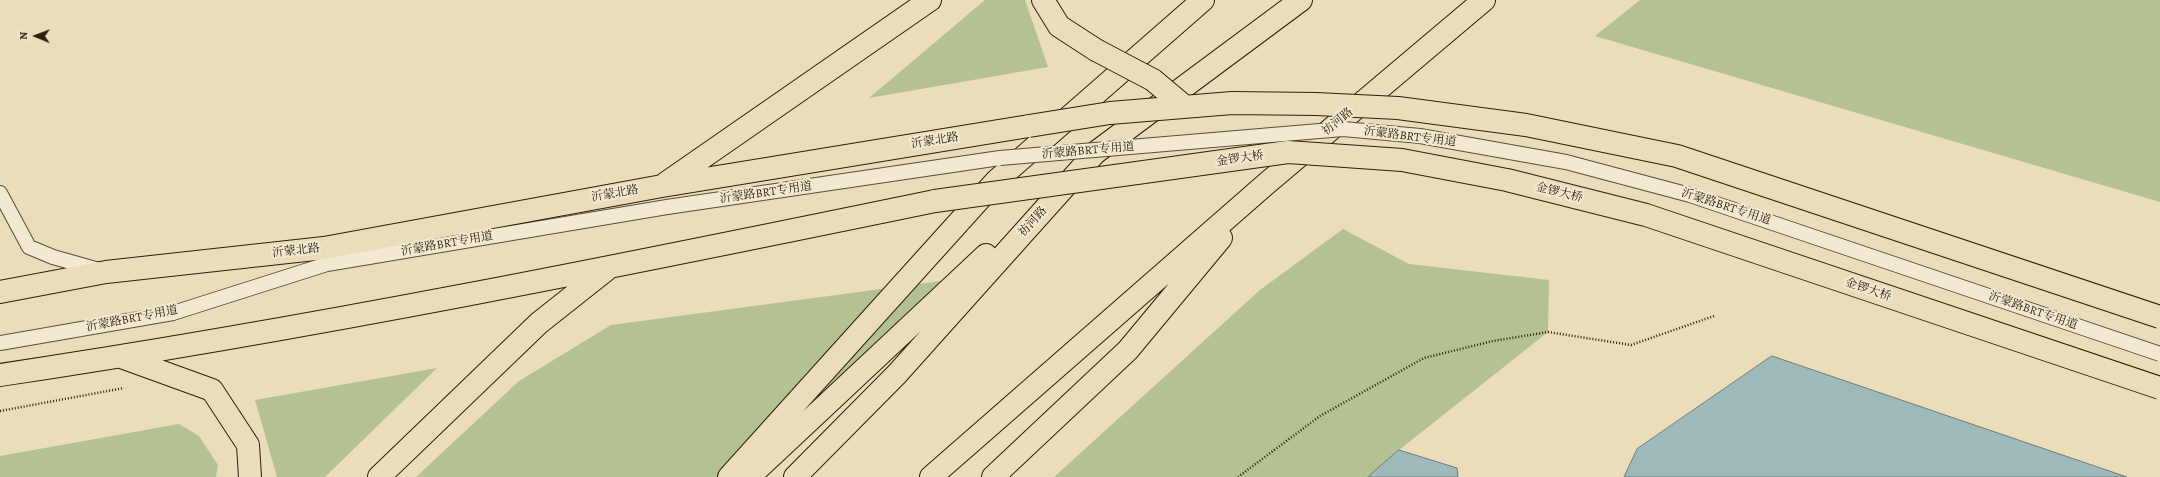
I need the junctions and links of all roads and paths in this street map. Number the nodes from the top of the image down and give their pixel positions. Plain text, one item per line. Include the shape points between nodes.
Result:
1 (930, 0) edge
2 (1043, 0) edge
3 (1203, 0) edge
4 (1301, 0) edge
5 (1484, 0) edge
6 (1490, 0) edge
7 (1457, 21) junction
8 (1184, 106) junction
9 (1095, 153) junction
10 (1266, 184) junction
11 (662, 186) junction
12 (0, 193) edge
13 (608, 268) junction
14 (106, 272) junction
15 (0, 292) edge
16 (1714, 316) dead end
17 (2160, 317) edge
18 (0, 343) edge
19 (2160, 354) edge
20 (120, 357) junction
21 (0, 375) edge
22 (124, 388) dead end
23 (2160, 388) edge
24 (0, 411) edge
25 (250, 477) edge
26 (379, 477) edge
27 (729, 477) edge
28 (749, 477) edge
29 (795, 477) edge
30 (931, 477) edge
31 (993, 477) edge
32 (1238, 477) edge

1 - 11 main road
2 - 8 main road, bridge via 1059,26 1096,50 1153,80
3 - 27 main road via 996,181
4 - 9 main road, 祊河路
5 - 7 main road, 祊河路
6 - 7 main road, 祊河路
7 - 10 main road, 祊河路
8 - 11 main road, 沂蒙北路, bridge via 1110,113
8 - 17 main road, 沂蒙北路, bridge via 1232,103 1398,108 1526,125 1677,156
9 - 28 main road
9 - 29 main road, 祊河路 via 897,374
10 - 30 main road, 祊河路
10 - 31 main road via 1128,350
11 - 14 main road, 沂蒙北路 via 324,248
12 - 14 lane via 29,247 53,257
13 - 20 main road
13 - 23 main road, 金锣大桥, bridge via 935,201 1288,152 1402,160 1507,180 1646,215
13 - 26 main road via 540,323
14 - 15 main road, 沂蒙北路
16 - 32 path via 1631,345 1548,332 1493,341 1424,358 1320,416
18 - 19 lane, 沂蒙路BRT专用道, bridge via 174,313 327,264 667,207 1000,158 1343,129 1420,136 1566,162 1690,195
20 - 21 main road
20 - 25 main road via 212,390 248,445
22 - 24 path

